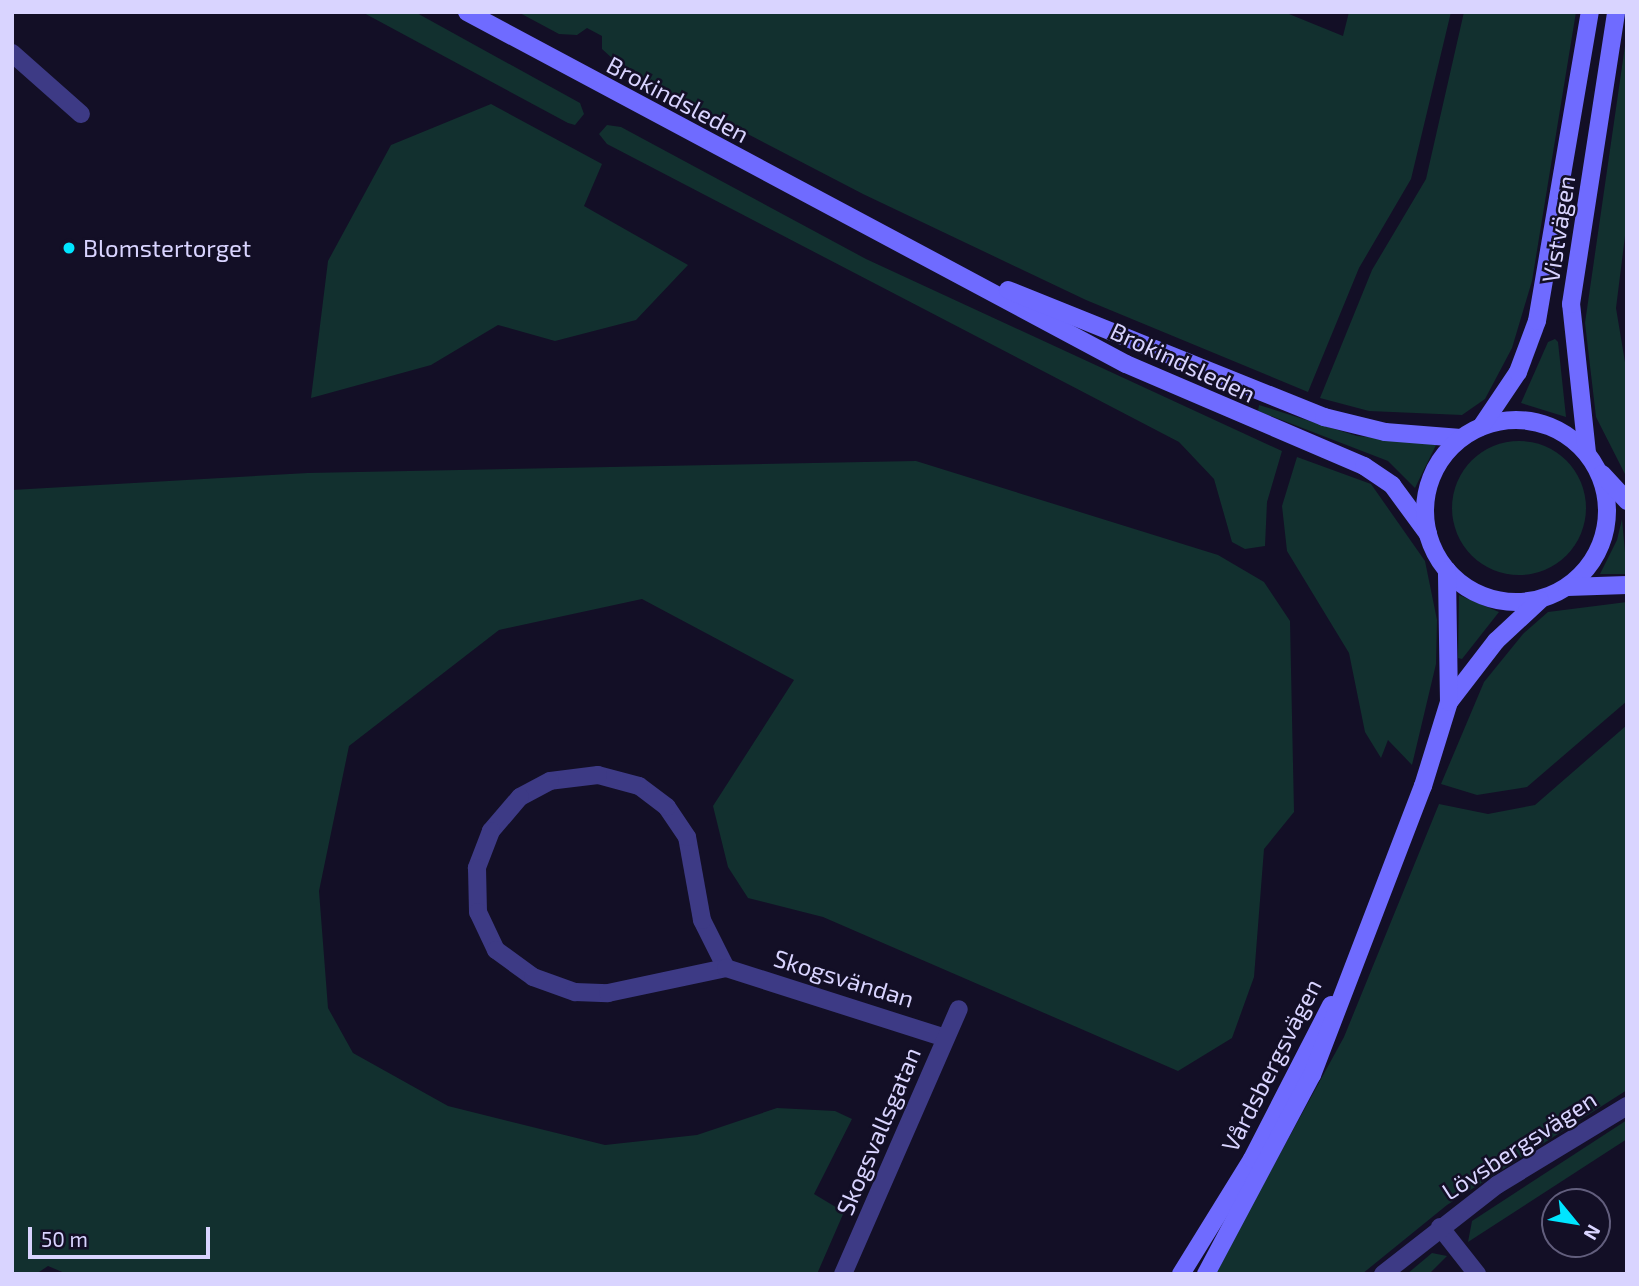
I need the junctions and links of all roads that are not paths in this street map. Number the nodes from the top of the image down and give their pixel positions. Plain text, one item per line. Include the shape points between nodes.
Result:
1 (467, 12) edge
2 (1590, 12) edge
3 (1616, 12) edge
4 (12, 52) edge
5 (81, 114) dead end
6 (903, 246) junction
7 (1481, 427) junction
8 (1461, 438) junction
9 (1587, 453) junction
10 (1599, 472) junction
11 (1627, 501) edge
12 (1428, 534) junction
13 (1447, 570) junction
14 (1627, 585) edge
15 (1567, 587) junction
16 (1542, 599) junction
17 (1449, 702) junction
18 (1393, 872) junction
19 (726, 968) junction
20 (960, 1009) dead end
21 (945, 1038) junction
22 (1627, 1106) edge
23 (1440, 1227) junction
24 (843, 1274) edge
25 (1181, 1274) edge
26 (1206, 1274) edge
27 (1383, 1274) edge
28 (1477, 1274) edge

1 - 6 main road, Brokindsleden
2 - 7 main road, Vistvägen via 1537,321 1518,372
3 - 9 main road, Vistvägen via 1571,304
4 - 5 street
6 - 8 main road, Brokindsleden via 1324,417 1385,432
6 - 12 main road, Brokindsleden via 1126,364 1364,466 1392,485
7 - 8 main road
7 - 9 main road via 1538,422
8 - 12 main road via 1430,481
9 - 10 main road
10 - 11 main road
10 - 15 main road via 1608,514 1602,542
12 - 13 main road
13 - 16 main road via 1483,596
13 - 17 main road, Vårdsbergsvägen
14 - 15 main road
15 - 16 main road
16 - 17 main road, Vårdsbergsvägen via 1496,641
17 - 18 main road, Vårdsbergsvägen
18 - 25 main road, Vårdsbergsvägen via 1299,1070
18 - 26 main road, Vårdsbergsvägen via 1312,1075
19 - 19 street, Skogsvändan via 702,920 687,837 646,790 609,777 565,776 520,797 491,831 477,868 478,912 496,950 520,970 565,990 598,993
19 - 21 street, Skogsvändan
20 - 21 street, Skogsvallsgatan
21 - 24 street, Skogsvallsgatan
22 - 23 street, Lövsbergsvägen
23 - 27 street, Lövsbergsvägen
23 - 28 street, Lövsbergsvägen

